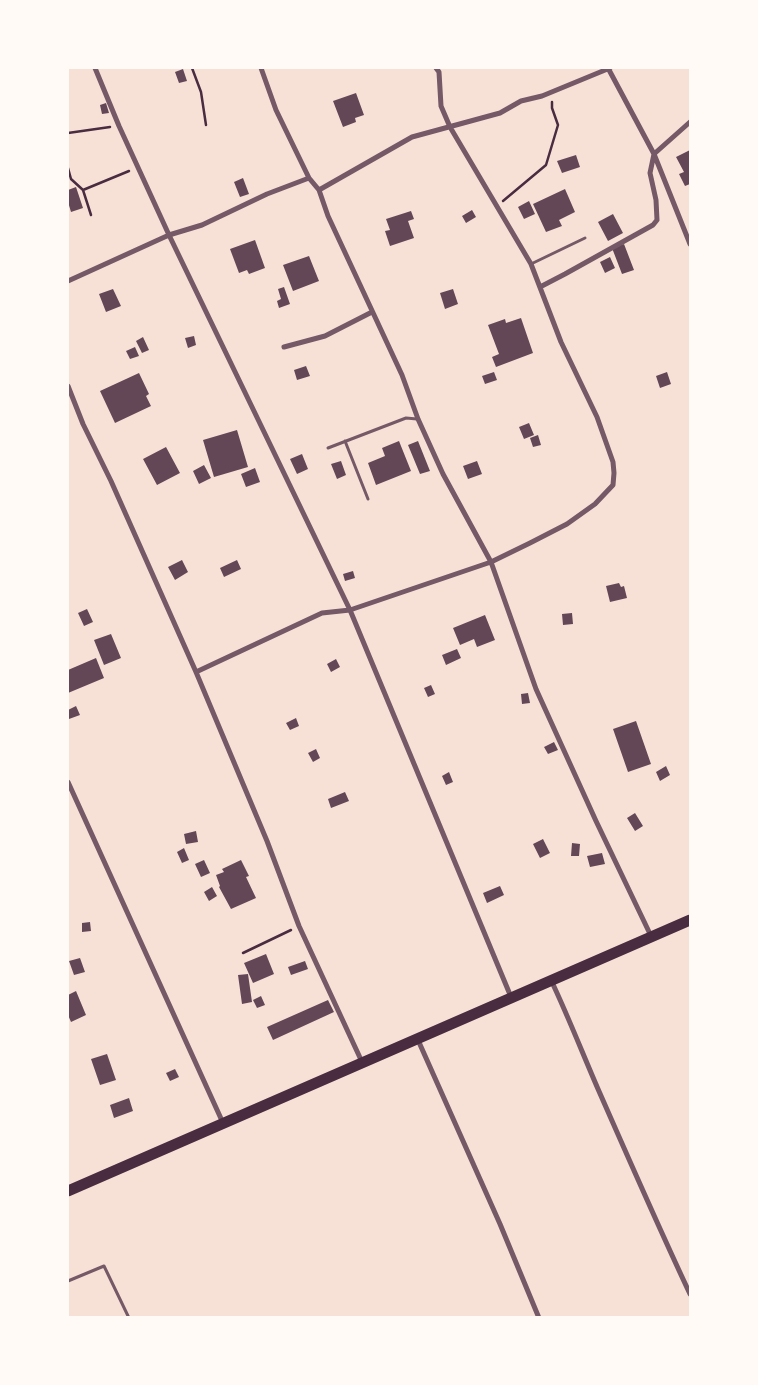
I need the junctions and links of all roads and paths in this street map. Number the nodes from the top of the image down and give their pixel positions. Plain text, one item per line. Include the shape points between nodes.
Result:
1 (95, 68) edge
2 (192, 68) edge
3 (261, 68) edge
4 (436, 68) edge
5 (609, 68) edge
6 (552, 91) junction
7 (690, 122) edge
8 (206, 124) dead end
9 (118, 126) junction
10 (450, 127) junction
11 (68, 133) edge
12 (654, 154) junction
13 (137, 166) junction
14 (68, 168) edge
15 (309, 178) junction
16 (82, 190) junction
17 (319, 190) junction
18 (496, 207) junction
19 (91, 214) dead end
20 (168, 235) junction
21 (585, 238) dead end
22 (690, 244) edge
23 (531, 264) junction
24 (68, 281) edge
25 (540, 287) junction
26 (372, 312) junction
27 (284, 347) dead end
28 (68, 386) edge
29 (418, 419) junction
30 (345, 441) junction
31 (328, 448) dead end
32 (368, 499) dead end
33 (490, 562) junction
34 (350, 610) junction
35 (196, 672) junction
36 (68, 782) edge
37 (690, 920) edge
38 (299, 926) junction
39 (651, 936) junction
40 (243, 953) dead end
41 (551, 980) junction
42 (511, 997) junction
43 (418, 1039) junction
44 (363, 1063) junction
45 (223, 1124) junction
46 (68, 1189) edge
47 (68, 1281) edge
48 (690, 1294) edge
49 (128, 1318) edge
50 (539, 1318) edge

1 - 9 street
2 - 8 path via 201,92
3 - 15 street via 276,110
4 - 10 street via 441,106
5 - 6 street
5 - 12 street
6 - 10 street via 521,101 500,113
6 - 18 path via 552,108 558,125 546,166
7 - 12 street
9 - 11 path
9 - 13 street
10 - 17 street via 412,137
10 - 18 street
12 - 22 street
12 - 25 street via 650,173 656,200 655,222
13 - 16 path
13 - 20 street
14 - 16 path via 71,178
15 - 17 street
15 - 20 street via 202,225
16 - 19 path
17 - 26 street via 331,224
18 - 23 street
20 - 24 street
20 - 34 street
21 - 23 lane
23 - 25 street
25 - 33 street via 561,342 597,417 613,462 613,486 567,524
26 - 27 street via 325,336
26 - 29 street via 402,375
28 - 35 street via 82,424 111,481
29 - 30 lane via 406,418
29 - 33 street
30 - 31 lane
30 - 32 lane
33 - 34 street
33 - 39 street via 536,689
34 - 35 street via 322,613
34 - 42 street
35 - 38 street
36 - 45 street
37 - 39 highway
38 - 40 path
38 - 44 street
39 - 41 highway
41 - 42 highway
41 - 48 street
42 - 43 highway
43 - 44 highway
43 - 50 street
44 - 45 highway
45 - 46 highway
47 - 49 lane via 104,1266

